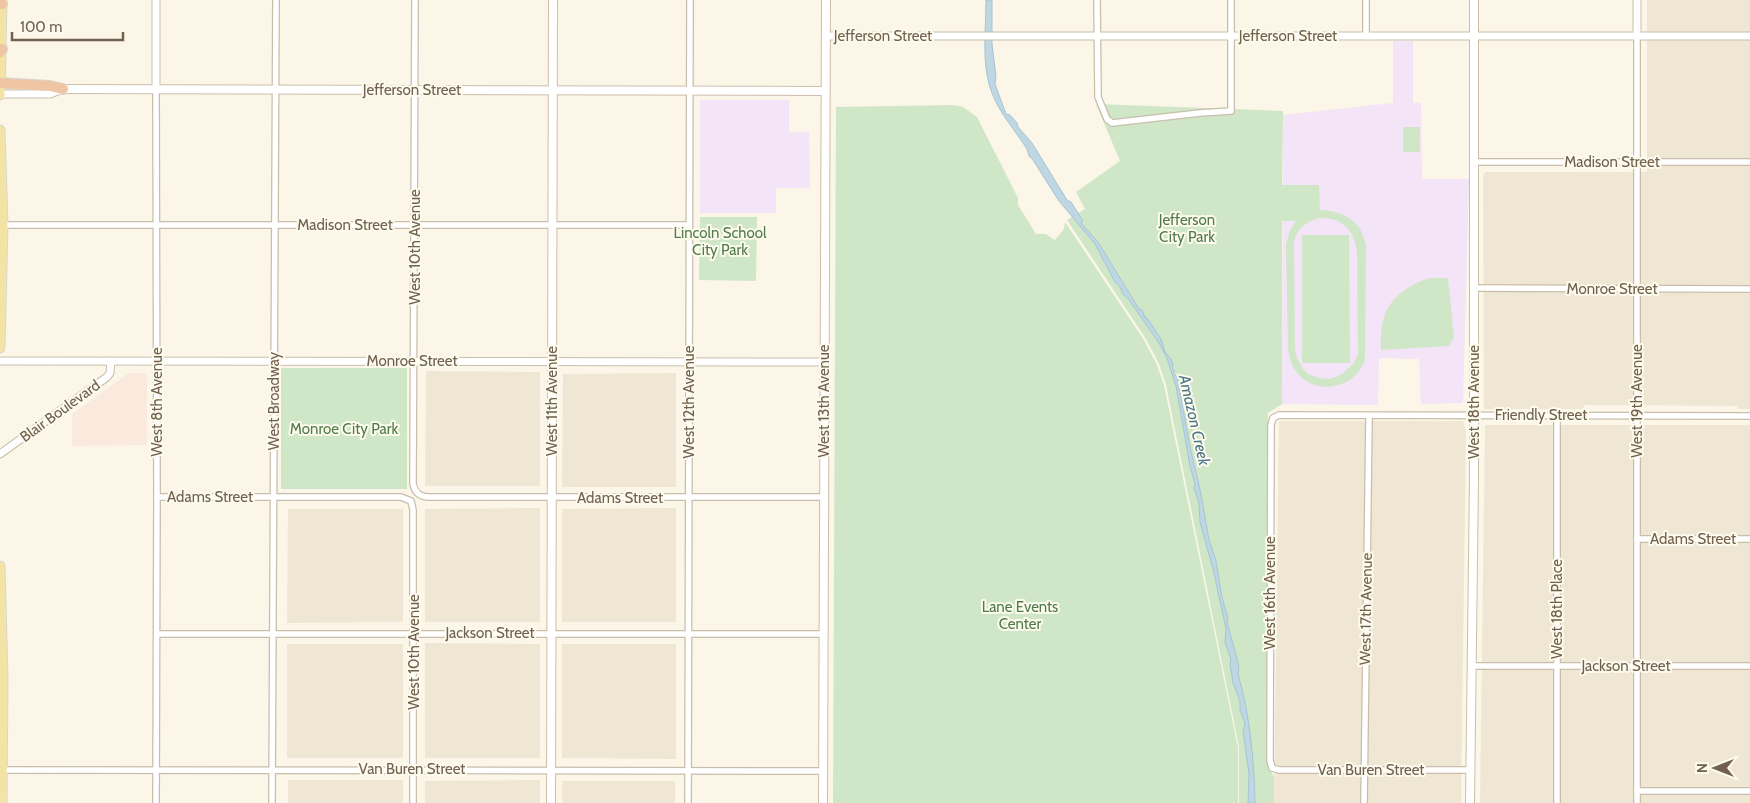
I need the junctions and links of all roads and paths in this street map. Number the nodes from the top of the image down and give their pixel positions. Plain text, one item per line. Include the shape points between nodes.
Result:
1 (156, 0) edge
2 (276, 0) edge
3 (415, 0) edge
4 (553, 0) edge
5 (690, 0) edge
6 (826, 0) edge
7 (1097, 0) edge
8 (1231, 0) edge
9 (1366, 0) edge
10 (1474, 0) edge
11 (1637, 0) edge
12 (2, 1) edge
13 (826, 36) junction
14 (1098, 36) junction
15 (1366, 36) junction
16 (1474, 36) junction
17 (1637, 36) junction
18 (1750, 36) edge
19 (1231, 37) junction
20 (1, 51) edge
21 (0, 83) edge
22 (63, 90) junction
23 (156, 90) junction
24 (276, 90) junction
25 (416, 90) junction
26 (553, 90) junction
27 (690, 90) junction
28 (825, 92) junction
29 (0, 95) edge
30 (0, 130) edge
31 (1474, 162) junction
32 (1637, 162) junction
33 (1750, 162) edge
34 (156, 224) junction
35 (1, 225) edge
36 (275, 225) junction
37 (415, 225) junction
38 (689, 225) junction
39 (552, 226) junction
40 (1474, 288) junction
41 (1637, 289) junction
42 (1750, 290) edge
43 (0, 348) edge
44 (275, 360) junction
45 (0, 361) edge
46 (156, 361) junction
47 (415, 361) junction
48 (689, 361) junction
49 (111, 362) junction
50 (552, 362) junction
51 (825, 362) junction
52 (1474, 415) junction
53 (1557, 415) junction
54 (1637, 415) junction
55 (1369, 416) junction
56 (1750, 416) edge
57 (1273, 418) joint
58 (0, 454) edge
59 (418, 493) joint
60 (157, 497) junction
61 (274, 497) junction
62 (824, 497) junction
63 (552, 498) junction
64 (689, 498) junction
65 (411, 501) joint
66 (1637, 539) junction
67 (1750, 539) edge
68 (0, 566) edge
69 (414, 633) junction
70 (157, 634) junction
71 (273, 634) junction
72 (552, 634) junction
73 (689, 634) junction
74 (823, 634) junction
75 (1472, 666) junction
76 (1557, 666) junction
77 (1637, 666) junction
78 (1750, 666) edge
79 (1272, 768) joint
80 (156, 769) junction
81 (273, 769) junction
82 (688, 769) junction
83 (1, 770) edge
84 (413, 770) junction
85 (551, 770) junction
86 (1364, 770) junction
87 (1470, 770) junction
88 (823, 771) junction
89 (1637, 791) junction
90 (1750, 791) edge
91 (2, 803) edge
92 (156, 803) edge
93 (272, 803) edge
94 (413, 803) edge
95 (551, 803) edge
96 (688, 803) edge
97 (823, 803) edge
98 (1364, 803) edge
99 (1470, 803) edge
100 (1557, 803) edge
101 (1637, 803) edge

1 - 23 street, West 8th Avenue
2 - 24 street, West Broadway
3 - 25 street, West 10th Avenue
4 - 26 main road, West 11th Avenue
5 - 27 street, West 12th Avenue
6 - 13 main road, West 13th Avenue
7 - 14 street
8 - 19 street
9 - 15 street
10 - 16 main road, West 18th Avenue
11 - 17 street, West 19th Avenue
12 - 20 main road
13 - 14 street, Jefferson Street
13 - 28 main road, West 13th Avenue
14 - 19 street, Jefferson Street
14 - 19 street via 1098,97 1109,122 1115,123 1231,111
15 - 16 street, Jefferson Street
15 - 19 street, Jefferson Street
16 - 17 street, Jefferson Street
16 - 31 main road, West 18th Avenue
17 - 18 street, Jefferson Street
17 - 32 street, West 19th Avenue
20 - 21 main road
21 - 22 highway via 50,86
21 - 29 main road
22 - 23 main road, Jefferson Street
22 - 29 street, Jefferson Street via 50,94
23 - 24 main road, Jefferson Street
23 - 34 street, West 8th Avenue
24 - 25 main road, Jefferson Street
24 - 36 street, West Broadway
25 - 26 main road, Jefferson Street
25 - 37 street, West 10th Avenue
26 - 27 main road, Jefferson Street
26 - 39 main road, West 11th Avenue
27 - 28 main road, Jefferson Street
27 - 38 street, West 12th Avenue
28 - 51 main road, West 13th Avenue
30 - 35 main road
31 - 32 street, Madison Street
31 - 40 main road, West 18th Avenue
32 - 33 street, Madison Street
32 - 41 street, West 19th Avenue
34 - 35 street, Madison Street
34 - 36 street, Madison Street
34 - 46 street, West 8th Avenue
35 - 43 main road
36 - 37 street, Madison Street
36 - 44 street, West Broadway
37 - 39 street, Madison Street
37 - 47 street, West 10th Avenue
38 - 39 street, Madison Street
38 - 48 street, West 12th Avenue
39 - 50 main road, West 11th Avenue
40 - 41 street, Monroe Street
40 - 52 main road, West 18th Avenue
41 - 42 street, Monroe Street
41 - 54 street, West 19th Avenue
44 - 46 street, Monroe Street
44 - 47 street, Monroe Street
44 - 61 street, West Broadway
45 - 49 street, Monroe Street
46 - 49 street, Monroe Street
46 - 60 street, West 8th Avenue
47 - 50 street, Monroe Street
47 - 59 street, West 10th Avenue via 413,484
48 - 50 street, Monroe Street
48 - 51 street, Monroe Street
48 - 64 street, West 12th Avenue
49 - 58 street, Blair Boulevard via 107,377
50 - 63 main road, West 11th Avenue
51 - 62 main road, West 13th Avenue
52 - 53 street, Friendly Street
52 - 55 street, Friendly Street
52 - 75 main road, West 18th Avenue
53 - 54 street, Friendly Street
53 - 76 street, West 18th Place
54 - 56 street, Friendly Street
54 - 66 street, West 19th Avenue
55 - 57 street, Friendly Street via 1279,415
55 - 86 street, West 17th Avenue
57 - 79 street, West 16th Avenue
59 - 63 street, Adams Street via 429,497
60 - 61 street, Adams Street
60 - 70 street, West 8th Avenue
61 - 65 street, Adams Street via 401,497
61 - 71 street, West Broadway
62 - 64 street, Adams Street
62 - 74 main road, West 13th Avenue
63 - 64 street, Adams Street
63 - 72 main road, West 11th Avenue
64 - 73 street, West 12th Avenue
65 - 69 street, West 10th Avenue via 414,510
66 - 67 street, Adams Street
66 - 77 street, West 19th Avenue
68 - 83 main road
69 - 71 street, Jackson Street
69 - 72 street, Jackson Street
69 - 84 street, West 10th Avenue
70 - 71 street, Jackson Street
70 - 80 street, West 8th Avenue
71 - 81 street, West Broadway
72 - 73 street, Jackson Street
72 - 85 main road, West 11th Avenue
73 - 74 street, Jackson Street
73 - 82 street, West 12th Avenue
74 - 88 main road, West 13th Avenue
75 - 76 street, Jackson Street
75 - 87 main road, West 18th Avenue
76 - 77 street, Jackson Street
76 - 100 street, West 18th Place
77 - 78 street, Jackson Street
77 - 89 street, West 19th Avenue
79 - 86 street, Van Buren Street
80 - 81 street, Van Buren Street
80 - 83 street, Van Buren Street
80 - 92 street, West 8th Avenue
81 - 84 street, Van Buren Street
81 - 93 street, West Broadway
82 - 85 street, Van Buren Street
82 - 88 street, Van Buren Street
82 - 96 street, West 12th Avenue
83 - 91 main road
84 - 85 street, Van Buren Street
84 - 94 street, West 10th Avenue
85 - 95 main road, West 11th Avenue
86 - 87 street, Van Buren Street
86 - 98 street, West 17th Avenue
87 - 99 main road, West 18th Avenue
88 - 97 main road, West 13th Avenue
89 - 90 street
89 - 101 street, West 19th Avenue

